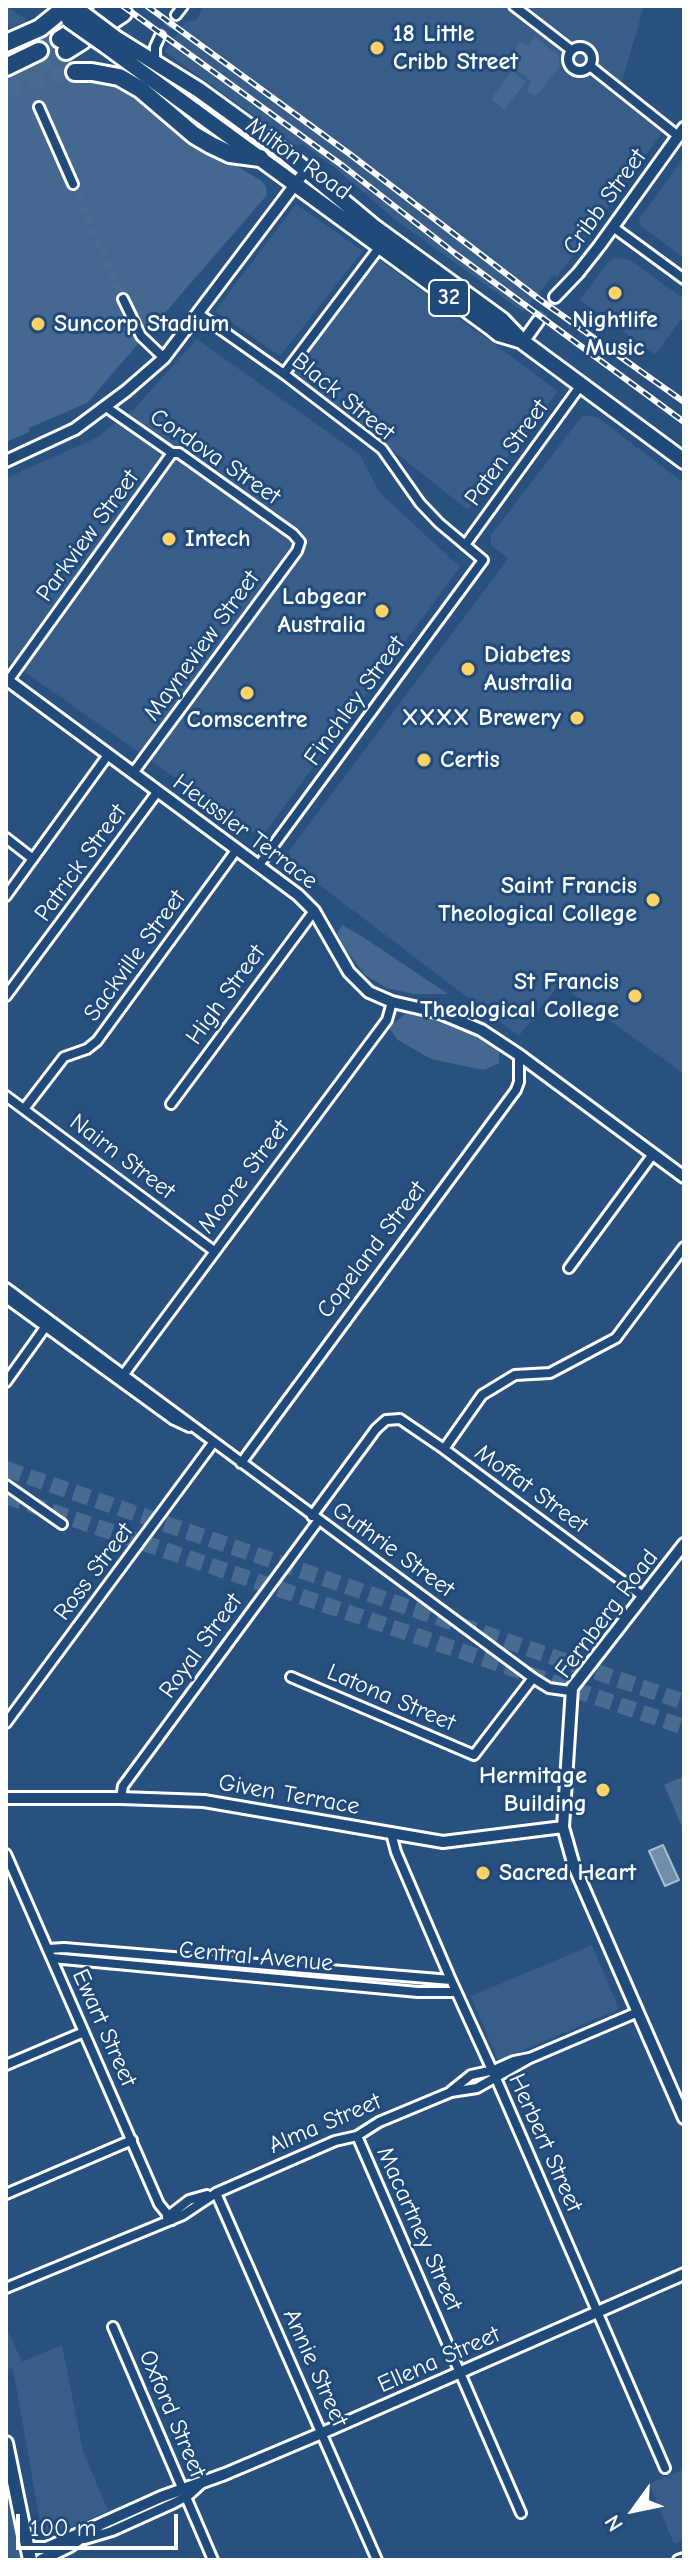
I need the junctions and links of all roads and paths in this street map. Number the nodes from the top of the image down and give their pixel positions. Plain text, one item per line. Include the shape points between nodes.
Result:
1 (183, 6) edge
2 (514, 6) edge
3 (176, 15) tunnel mouth
4 (67, 22) edge
5 (160, 36) tunnel mouth
6 (111, 42) junction
7 (6, 43) edge
8 (571, 50) junction
9 (39, 51) tunnel mouth
10 (155, 63) junction
11 (590, 66) junction
12 (6, 67) edge
13 (75, 72) tunnel mouth
14 (39, 107) dead end
15 (681, 132) edge
16 (260, 158) junction
17 (306, 170) junction
18 (73, 184) tunnel mouth
19 (295, 185) junction
20 (613, 227) junction
21 (383, 242) junction
22 (684, 279) edge
23 (555, 297) tunnel mouth
24 (123, 299) tunnel mouth
25 (199, 314) junction
26 (538, 321) tunnel mouth
27 (523, 342) junction
28 (164, 358) junction
29 (284, 374) junction
30 (581, 385) junction
31 (106, 407) junction
32 (172, 453) junction
33 (6, 461) edge
34 (684, 461) edge
35 (300, 542) joint
36 (465, 545) junction
37 (483, 560) joint
38 (7, 680) edge
39 (108, 755) junction
40 (133, 773) junction
41 (158, 791) junction
42 (6, 838) edge
43 (237, 849) junction
44 (33, 859) junction
45 (259, 865) junction
46 (6, 896) edge
47 (314, 911) junction
48 (6, 996) edge
49 (392, 1002) junction
50 (519, 1055) junction
51 (6, 1096) edge
52 (171, 1104) dead end
53 (24, 1109) junction
54 (653, 1154) junction
55 (684, 1177) edge
56 (684, 1247) edge
57 (214, 1251) junction
58 (569, 1268) dead end
59 (6, 1288) edge
60 (6, 1298) edge
61 (46, 1326) junction
62 (124, 1374) junction
63 (6, 1382) edge
64 (392, 1418) joint
65 (197, 1431) junction
66 (213, 1443) junction
67 (444, 1449) junction
68 (241, 1463) junction
69 (6, 1485) edge
70 (315, 1518) junction
71 (62, 1524) dead end
72 (684, 1544) edge
73 (644, 1597) junction
74 (291, 1677) dead end
75 (533, 1678) junction
76 (570, 1691) junction
77 (6, 1723) edge
78 (6, 1798) edge
79 (121, 1798) junction
80 (563, 1827) junction
81 (391, 1833) junction
82 (6, 1854) edge
83 (50, 1953) junction
84 (451, 1980) junction
85 (456, 1992) junction
86 (638, 2012) junction
87 (84, 2032) junction
88 (6, 2065) edge
89 (493, 2074) junction
90 (451, 2092) junction
91 (684, 2118) edge
92 (357, 2136) junction
93 (132, 2140) junction
94 (216, 2193) junction
95 (6, 2194) edge
96 (171, 2218) junction
97 (684, 2274) edge
98 (6, 2288) edge
99 (598, 2312) junction
100 (113, 2327) dead end
101 (460, 2373) junction
102 (322, 2433) junction
103 (6, 2443) edge
104 (665, 2468) dead end
105 (184, 2493) junction
106 (521, 2513) dead end
107 (101, 2524) junction
108 (67, 2548) junction
109 (29, 2554) edge
110 (684, 2558) edge
111 (41, 2560) edge
112 (213, 2560) edge
113 (377, 2560) edge
114 (678, 2560) edge

1 - 3 street
2 - 8 street
4 - 6 main road, Milton Road / 32, bridge
4 - 7 highway
5 - 10 street
6 - 10 main road, Milton Road / 32
6 - 16 main road, Milton Road / 32
8 - 11 street via 587,48
8 - 11 street via 567,61 572,69
9 - 12 highway
10 - 17 main road, Milton Road / 32
11 - 15 street
13 - 16 highway via 119,77 211,145
14 - 18 street
15 - 20 street, Cribb Street
16 - 19 main road, Milton Road / 32
17 - 19 street
17 - 21 main road, Milton Road / 32
19 - 21 main road, Milton Road / 32
19 - 25 street
20 - 22 street
20 - 23 street, Cribb Street
21 - 27 main road, Milton Road / 32 via 499,334
21 - 29 street
24 - 28 street via 141,336
25 - 28 street
25 - 29 street, Black Street
26 - 27 street
27 - 30 main road, Milton Road / 32
28 - 31 street
29 - 36 street, Black Street via 382,449 420,503
30 - 34 main road, Milton Road / 32
30 - 36 street, Paten Street
31 - 32 street, Cordova Street
31 - 33 street via 58,438
32 - 35 street, Cordova Street
32 - 38 street, Parkview Street
35 - 40 street, Mayneview Street
36 - 37 street, Black Street
37 - 45 street, Finchley Street
38 - 39 street, Heussler Terrace
39 - 40 street, Heussler Terrace
39 - 44 street
40 - 41 street, Heussler Terrace
41 - 43 street, Heussler Terrace
41 - 48 street, Patrick Street
42 - 44 street
43 - 45 street, Heussler Terrace
43 - 53 street, Sackville Street via 97,1041 64,1057
44 - 46 street
45 - 47 street, Heussler Terrace
47 - 49 street, Heussler Terrace via 354,979
47 - 52 street, High Street
49 - 50 street, Heussler Terrace via 469,1024
49 - 57 street, Moore Street via 387,1020
50 - 54 street, Heussler Terrace
50 - 68 street, Copeland Street via 516,1090
51 - 53 street, Nairn Street
53 - 57 street, Nairn Street
54 - 55 street, Heussler Terrace
54 - 58 street
56 - 67 street via 616,1338 550,1373 515,1375 482,1395
57 - 62 street, Moore Street
59 - 62 street, Guthrie Street
60 - 61 street, Guthrie Street
61 - 63 street
61 - 65 street, Guthrie Street via 174,1420
62 - 65 street, Guthrie Street
64 - 67 street, Moffat Street via 407,1422
64 - 70 street, Royal Street via 376,1429
65 - 66 street, Guthrie Street
66 - 68 street, Guthrie Street
66 - 77 street, Ross Street
67 - 73 street, Moffat Street
68 - 70 street, Guthrie Street
69 - 71 street
70 - 75 street, Guthrie Street
70 - 79 street, Royal Street via 123,1786
72 - 73 street, Fernberg Road
73 - 76 street, Fernberg Road
74 - 75 street, Latona Street via 474,1755
75 - 76 street, Guthrie Street via 549,1688
76 - 80 street, Fernberg Road
78 - 79 street, Given Terrace
79 - 81 street, Given Terrace via 204,1801
80 - 81 street, Given Terrace via 443,1842
80 - 86 street, Fernberg Road via 574,1866
81 - 84 street, Herbert Street
82 - 83 street, Ewart Street
83 - 84 street, Central Avenue via 64,1948
83 - 85 street, Central Avenue via 87,1961
83 - 87 street, Ewart Street
84 - 85 street, Herbert Street
85 - 89 street, Herbert Street
86 - 89 street, Alma Street
86 - 91 street, Fernberg Road
87 - 88 street
87 - 93 street, Ewart Street
89 - 90 street, Alma Street via 477,2088
89 - 90 street, Alma Street via 468,2077
89 - 99 street, Herbert Street
90 - 92 street, Alma Street
92 - 94 street, Alma Street
92 - 101 street, Macartney Street
93 - 95 street
93 - 96 street, Ewart Street via 159,2204
94 - 96 street, Alma Street via 193,2199
94 - 102 street, Annie Street
96 - 98 street, Alma Street
97 - 99 street, Ellena Street
99 - 101 street, Ellena Street
99 - 104 street, Herbert Street
100 - 105 street, Oxford Street
101 - 102 street, Ellena Street
101 - 106 street, Macartney Street
102 - 105 street, Ellena Street
102 - 113 street, Annie Street
103 - 109 main road
105 - 107 street, Ellena Street
105 - 108 street, Ellena Street
105 - 112 street, Oxford Street
107 - 108 street, Ellena Street
107 - 109 street, Ellena Street
108 - 111 street, Ellena Street
110 - 114 street

